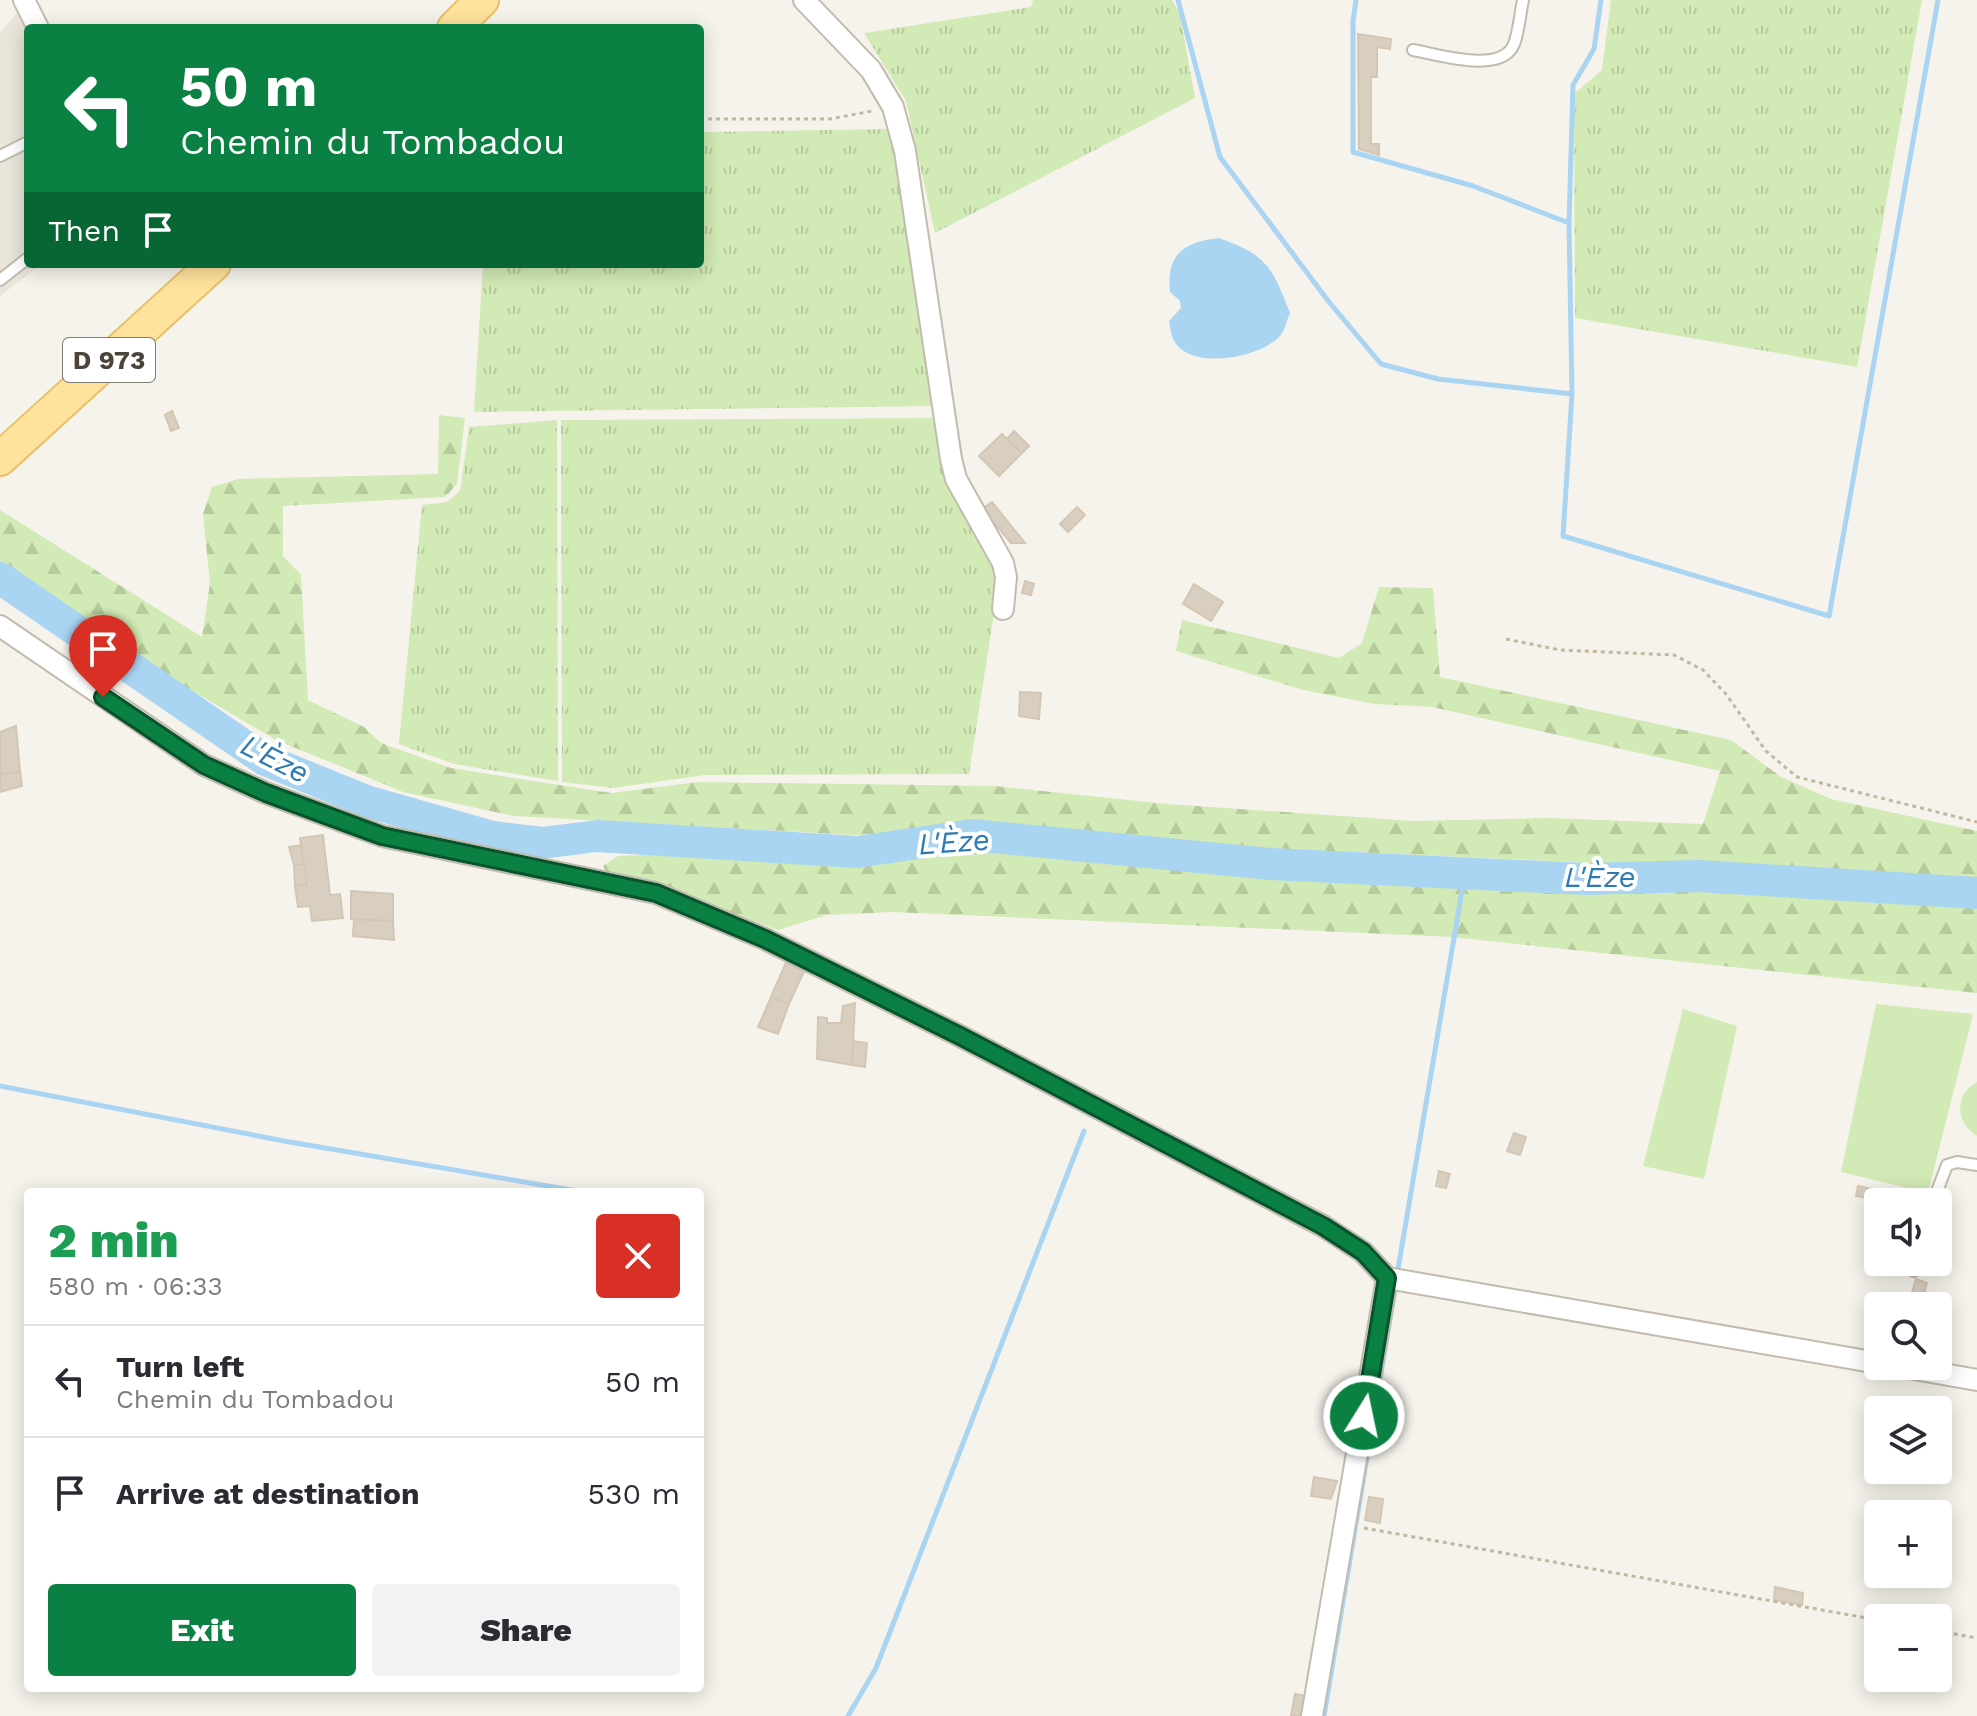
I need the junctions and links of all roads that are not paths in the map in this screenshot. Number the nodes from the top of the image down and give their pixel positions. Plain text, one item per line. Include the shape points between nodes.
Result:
1 (24, 0) edge
2 (482, 0) edge
3 (804, 0) edge
4 (1523, 0) edge
5 (36, 24) edge
6 (458, 24) edge
7 (1413, 50) dead end
8 (24, 144) edge
9 (0, 156) edge
10 (24, 261) edge
11 (210, 268) edge
12 (0, 280) edge
13 (2, 458) edge
14 (1003, 609) dead end
15 (0, 626) edge
16 (1977, 1165) edge
17 (1938, 1188) edge
18 (1387, 1278) junction
19 (1864, 1361) edge
20 (1952, 1376) edge
21 (1977, 1380) edge
22 (1312, 1716) edge

1 - 5 street
2 - 6 main road
3 - 14 street via 859,55 887,94 905,151 951,459 956,479 1003,563
4 - 7 lane via 1507,55 1484,62
8 - 9 lane
10 - 12 lane
11 - 13 main road, D 973
15 - 18 street via 204,765 266,793 382,836 656,893 765,939 1323,1226 1363,1252
16 - 17 lane via 1947,1165
18 - 19 street
18 - 22 street
20 - 21 street

